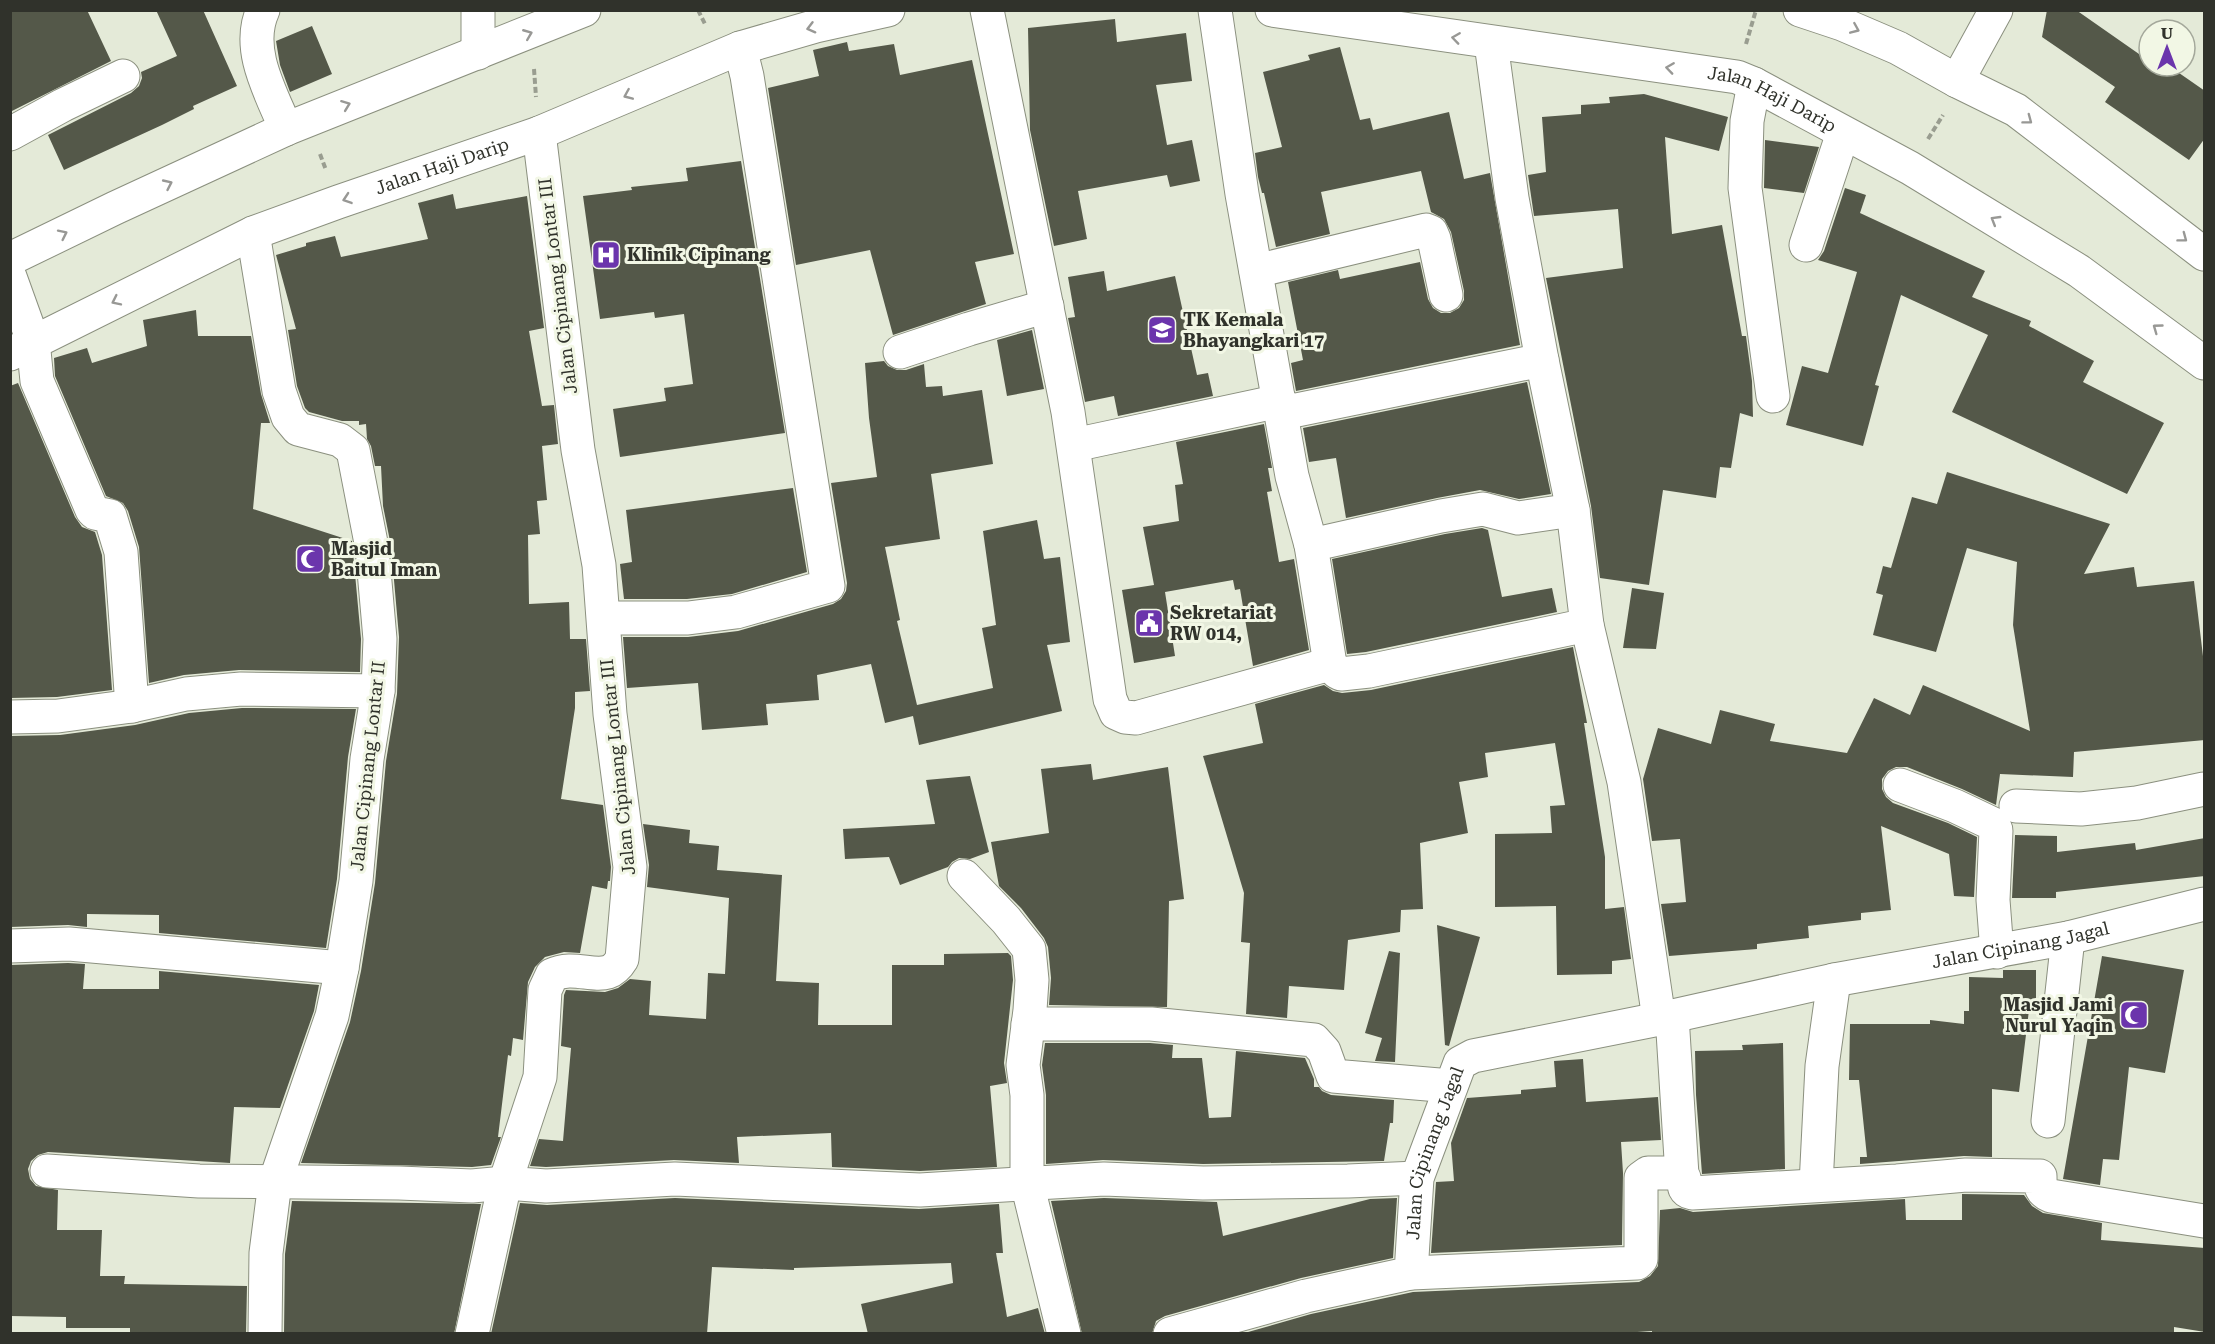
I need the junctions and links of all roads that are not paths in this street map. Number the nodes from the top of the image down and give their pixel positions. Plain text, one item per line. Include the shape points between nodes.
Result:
1 (263, 10) edge
2 (478, 10) edge
3 (584, 10) edge
4 (888, 10) edge
5 (987, 10) edge
6 (1215, 10) edge
7 (1272, 10) edge
8 (1800, 10) edge
9 (1996, 10) edge
10 (1491, 43) junction
11 (741, 48) junction
12 (478, 53) junction
13 (123, 76) dead end
14 (1960, 82) junction
15 (1754, 84) junction
16 (296, 124) junction
17 (539, 133) junction
18 (1844, 133) junction
19 (10, 134) edge
20 (254, 234) junction
21 (1806, 245) dead end
22 (2205, 254) edge
23 (10, 259) edge
24 (1256, 271) junction
25 (10, 277) edge
26 (1446, 295) dead end
27 (1047, 306) junction
28 (22, 347) edge
29 (900, 352) dead end
30 (1542, 360) junction
31 (2205, 363) edge
32 (24, 377) edge
33 (1773, 396) dead end
34 (1281, 407) junction
35 (1074, 445) junction
36 (1573, 510) junction
37 (1311, 545) junction
38 (604, 618) junction
39 (1587, 625) junction
40 (1330, 664) junction
41 (378, 691) junction
42 (132, 706) junction
43 (10, 717) edge
44 (1900, 785) dead end
45 (2205, 789) edge
46 (2016, 806) dead end
47 (964, 876) dead end
48 (2205, 904) edge
49 (2068, 938) junction
50 (10, 946) edge
51 (1997, 952) junction
52 (342, 968) junction
53 (1834, 980) junction
54 (1665, 1017) junction
55 (1028, 1024) junction
56 (1451, 1086) junction
57 (2048, 1121) dead end
58 (47, 1171) dead end
59 (1682, 1175) junction
60 (1417, 1178) junction
61 (275, 1182) junction
62 (505, 1183) junction
63 (1027, 1183) junction
64 (1816, 1185) junction
65 (2205, 1221) edge
66 (1411, 1273) junction
67 (266, 1334) edge
68 (472, 1334) edge
69 (1064, 1334) edge
70 (1170, 1334) edge

1 - 16 street via 256,43 265,79
2 - 12 street
12 -> 3 street
4 -> 11 street, Jalan Haji Darip
5 - 27 street
6 - 24 street
10 -> 7 street, Jalan Haji Darip
8 -> 14 street via 1898,48
9 - 14 street
15 -> 10 street, Jalan Haji Darip via 1737,77
10 - 30 street via 1512,198
11 -> 17 street, Jalan Haji Darip
11 - 38 street via 828,586 736,612 688,618
16 -> 12 street
13 - 19 street
14 -> 22 street via 2016,110
15 - 18 street, Jalan Haji Darip
15 - 33 street via 1747,121 1745,188
23 -> 16 street
17 -> 20 street, Jalan Haji Darip
17 - 38 street, Jalan Cipinang Lontar III via 578,450 599,565
18 - 21 street
31 -> 18 street, Jalan Haji Darip via 2079,271 1910,168
20 -> 28 street, Jalan Haji Darip
20 - 41 street, Jalan Cipinang Lontar II via 279,391 288,417 298,429 340,440 353,450 372,548 380,639
24 - 26 street via 1426,230 1434,239
24 - 34 street
25 - 28 street
27 - 29 street
27 - 35 street
28 - 32 street
30 - 34 street
30 - 36 street
32 - 42 street via 92,510 110,516 122,552
34 - 35 street
34 - 37 street via 1292,476
35 - 40 street via 1110,699 1116,713 1136,718
36 - 37 street via 1518,518 1484,509
36 - 39 street
37 - 40 street
38 - 62 street, Jalan Cipinang Lontar III via 610,714 630,867 622,959 608,972 561,970 552,975 545,990 540,1077
39 - 40 street via 1370,671 1341,674
39 - 54 street via 1624,782
41 - 42 street via 241,689 186,694
41 - 52 street, Jalan Cipinang Lontar II
42 - 43 street via 58,716
44 - 51 street via 1993,824
45 - 46 street via 2081,809
47 - 55 street via 1029,949 1032,980
48 - 49 street, Jalan Cipinang Jagal
49 - 51 street, Jalan Cipinang Jagal
49 - 57 street
50 - 52 street via 69,944
51 - 53 street, Jalan Cipinang Jagal
52 - 61 street, Jalan Cipinang Lontar II via 332,1016
53 - 54 street, Jalan Cipinang Jagal
53 - 64 street via 1822,1066
54 - 56 street, Jalan Cipinang Jagal via 1473,1056 1460,1063
54 - 59 street
55 - 56 street via 1151,1024 1314,1040 1324,1051 1334,1076
55 - 63 street via 1023,1065
56 - 60 street, Jalan Cipinang Jagal
58 - 61 street
59 - 64 street via 1684,1188 1692,1193
59 - 66 street via 1648,1173 1641,1178 1641,1259 1637,1263
60 - 63 street via 1203,1183 1104,1179
60 - 66 street, Jalan Cipinang Jagal
61 - 62 street via 472,1186
61 - 67 street, Jalan Cipinang Lontar II via 266,1253
62 - 63 street via 546,1186 675,1179 920,1190
62 - 68 street, Jalan Cipinang Lontar III
63 - 69 street
64 - 65 street via 1965,1175 2040,1176 2040,1188 2051,1196
66 - 70 street via 1306,1296

